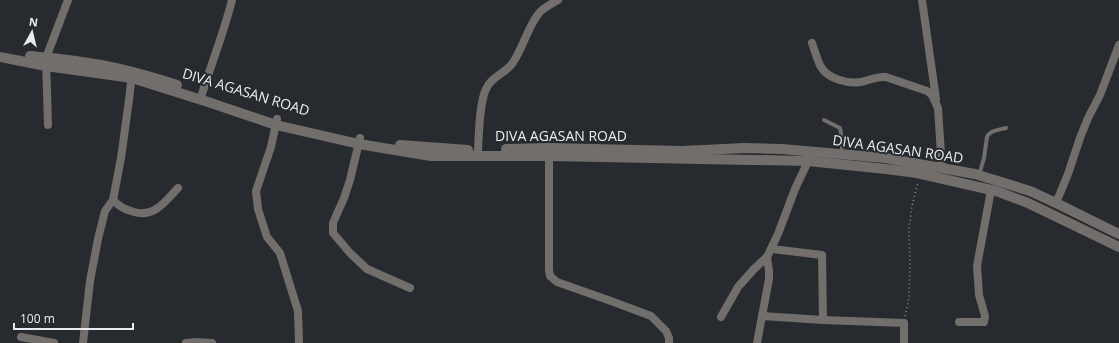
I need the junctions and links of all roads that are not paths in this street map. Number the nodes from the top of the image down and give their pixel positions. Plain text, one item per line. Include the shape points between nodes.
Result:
1 (68, 0) edge
2 (232, 0) edge
3 (556, 0) edge
4 (922, 0) edge
5 (812, 43) dead end
6 (1119, 45) edge
7 (0, 52) edge
8 (0, 57) edge
9 (46, 62) junction
10 (132, 75) junction
11 (202, 94) junction
12 (938, 108) junction
13 (824, 120) dead end
14 (277, 122) junction
15 (48, 125) dead end
16 (1006, 128) dead end
17 (360, 141) junction
18 (478, 150) junction
19 (812, 151) junction
20 (549, 152) junction
21 (842, 154) junction
22 (868, 156) junction
23 (808, 161) junction
24 (866, 167) junction
25 (942, 169) junction
26 (978, 176) junction
27 (178, 188) dead end
28 (991, 190) junction
29 (113, 200) junction
30 (1056, 203) junction
31 (1119, 234) edge
32 (1119, 247) edge
33 (772, 249) junction
34 (767, 257) junction
35 (410, 288) dead end
36 (762, 316) junction
37 (721, 317) dead end
38 (823, 320) junction
39 (959, 322) dead end
40 (21, 337) dead end
41 (54, 343) edge
42 (83, 343) edge
43 (186, 343) edge
44 (212, 343) edge
45 (299, 343) edge
46 (670, 343) edge
47 (757, 343) edge
48 (904, 343) edge

1 - 9 street
2 - 11 street
3 - 18 street via 539,14 511,65 491,81 486,89 482,100
4 - 12 street
5 - 12 street via 821,68 831,77 856,82 886,77 927,91 932,95
6 - 30 street
7 - 9 street, DIVA AGASAN ROAD
8 - 9 street
9 - 10 street, DIVA AGASAN ROAD via 81,62 113,67
9 - 15 street
10 - 11 street, DIVA AGASAN ROAD via 161,80
10 - 14 street via 208,102
10 - 29 street
11 - 14 street, DIVA AGASAN ROAD
12 - 25 street
13 - 21 lane via 840,128
14 - 17 street, DIVA AGASAN ROAD
14 - 45 street via 256,191 258,209 267,237 280,253 298,311
16 - 26 lane via 988,134
17 - 18 street, DIVA AGASAN ROAD
17 - 20 street via 432,156
17 - 35 street via 350,180 333,223 333,233 367,269
18 - 20 street, DIVA AGASAN ROAD
19 - 20 street, DIVA AGASAN ROAD via 767,148
19 - 21 street, DIVA AGASAN ROAD
19 - 23 street
20 - 23 street
20 - 46 street via 550,276 557,282 651,316 666,331
21 - 22 street, DIVA AGASAN ROAD
22 - 24 street
22 - 25 street, DIVA AGASAN ROAD
23 - 24 street
23 - 33 street
24 - 28 street via 920,174
25 - 26 street, DIVA AGASAN ROAD
26 - 30 street, DIVA AGASAN ROAD via 1030,191
27 - 29 street via 166,202 147,213 140,214 121,208
28 - 32 street via 1028,203
28 - 39 street via 977,266 984,322
29 - 42 street via 105,211 98,239
30 - 31 street, DIVA AGASAN ROAD
33 - 34 street
33 - 38 street via 822,255
34 - 36 street via 769,279
34 - 37 street via 738,288
36 - 38 street
36 - 47 street
38 - 48 street via 904,323
40 - 41 street
43 - 44 street

